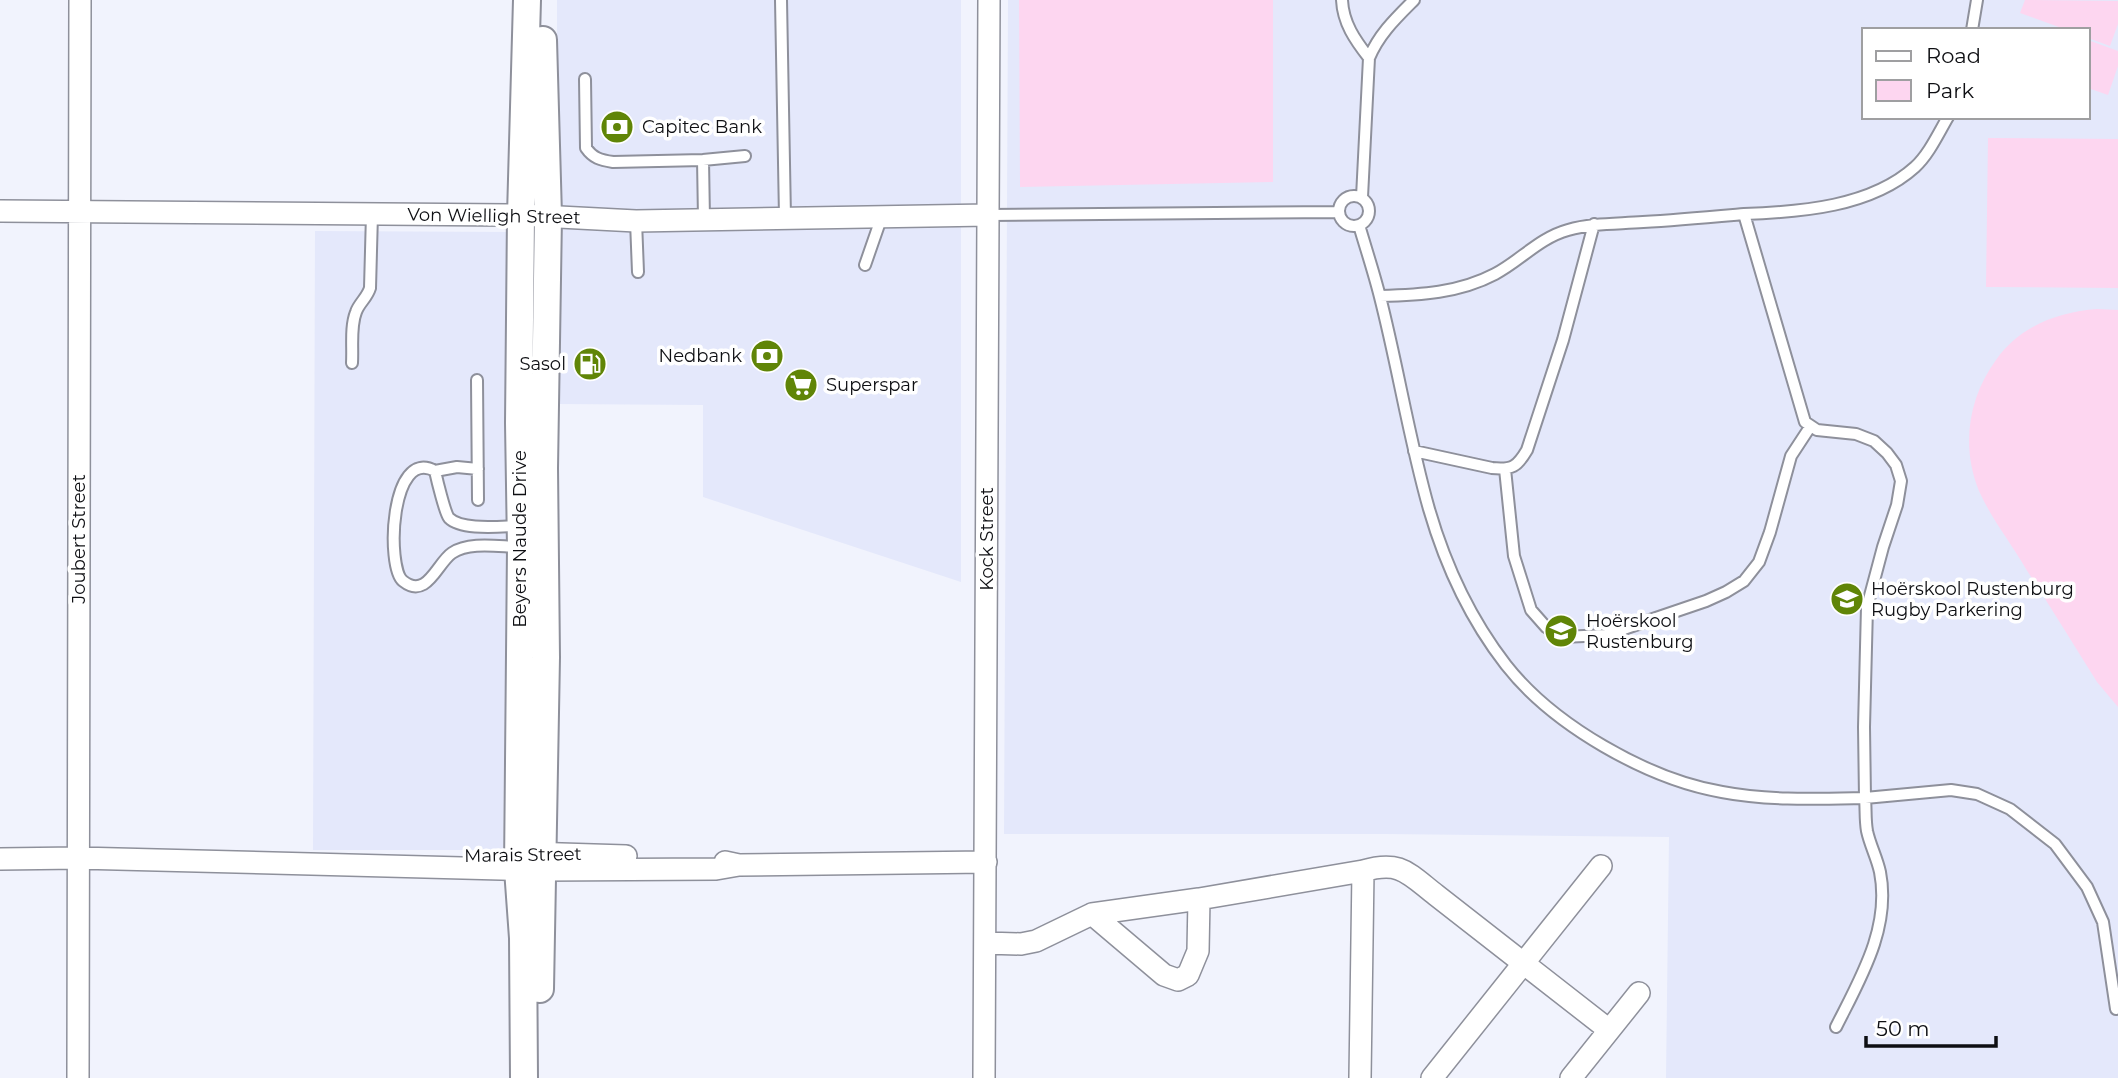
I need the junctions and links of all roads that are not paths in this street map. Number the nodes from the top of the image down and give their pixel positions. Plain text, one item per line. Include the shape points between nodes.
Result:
1 (80, 0) edge
2 (527, 0) edge
3 (542, 0) edge
4 (782, 0) edge
5 (989, 0) edge
6 (1342, 0) edge
7 (1414, 0) edge
8 (1976, 0) edge
9 (1972, 28) edge
10 (1369, 58) junction
11 (585, 79) dead end
12 (1947, 119) edge
13 (745, 156) dead end
14 (702, 160) junction
15 (1362, 198) junction
16 (0, 211) edge
17 (79, 211) junction
18 (1338, 212) junction
19 (372, 214) junction
20 (1744, 214) junction
21 (521, 215) junction
22 (988, 215) junction
23 (548, 216) junction
24 (882, 216) junction
25 (785, 218) junction
26 (704, 219) junction
27 (636, 221) junction
28 (1594, 224) junction
29 (1359, 225) junction
30 (865, 265) dead end
31 (638, 272) dead end
32 (1380, 296) junction
33 (352, 363) dead end
34 (477, 380) dead end
35 (1810, 427) junction
36 (1414, 451) junction
37 (478, 469) junction
38 (1505, 469) junction
39 (435, 471) junction
40 (478, 500) dead end
41 (533, 536) junction
42 (1865, 798) junction
43 (78, 858) junction
44 (0, 859) edge
45 (531, 861) junction
46 (986, 862) junction
47 (1601, 866) dead end
48 (1363, 871) junction
49 (1199, 899) junction
50 (1092, 914) junction
51 (985, 943) junction
52 (1523, 963) junction
53 (1639, 993) dead end
54 (2116, 1009) dead end
55 (1836, 1027) dead end
56 (1609, 1030) junction
57 (78, 1078) edge
58 (524, 1078) edge
59 (537, 1078) edge
60 (984, 1078) edge
61 (1360, 1078) edge
62 (1432, 1078) edge
63 (1571, 1078) edge

1 - 17 street, Joubert Street
2 - 21 street, Beyers Naude Drive
3 - 23 street, Beyers Naude Drive
4 - 25 lane
5 - 22 street, Kock Street
6 - 10 lane via 1344,18
7 - 10 lane via 1383,32
8 - 9 lane
10 - 15 lane
11 - 14 lane via 585,137 592,156 613,162
12 - 20 lane via 1916,166 1883,188 1827,207
13 - 14 lane
14 - 26 lane
15 - 18 lane via 1345,197
15 - 29 lane via 1369,212
16 - 17 street, Von Wielligh Street
17 - 19 street, Von Wielligh Street
17 - 43 street, Joubert Street
18 - 22 lane
18 - 29 lane via 1350,226
19 - 21 street, Von Wielligh Street
19 - 33 lane via 370,288 354,317
20 - 28 lane
20 - 35 lane
21 - 23 street, Von Wielligh Street
21 - 41 street, Beyers Naude Drive via 519,423
22 - 24 street, Von Wielligh Street
22 - 46 street, Kock Street
23 - 27 street, Von Wielligh Street
23 - 41 street, Beyers Naude Drive
24 - 25 street, Von Wielligh Street
24 - 30 lane
25 - 26 street, Von Wielligh Street
26 - 27 street, Von Wielligh Street
27 - 31 lane
28 - 32 lane via 1555,235 1496,274 1472,284 1424,295
28 - 38 lane via 1527,450 1520,461
29 - 32 lane
32 - 36 lane
34 - 37 lane
35 - 38 lane via 1791,456 1759,562 1744,581 1706,601 1606,635 1562,637 1531,610 1514,556
35 - 42 lane via 1874,441 1896,465 1901,481 1867,607
36 - 38 lane
36 - 42 lane via 1449,567 1475,618 1507,666 1545,705 1591,739 1634,763 1679,780 1758,796
37 - 39 lane
37 - 40 lane
39 - 41 lane via 450,519
39 - 41 lane via 418,468 403,483 393,556 402,581 412,585 428,582 445,558 460,548
41 - 45 street, Beyers Naude Drive via 546,657
42 - 54 lane via 1951,790 1978,794 2010,809 2056,844 2087,887 2103,922
42 - 55 lane via 1867,830 1880,874 1880,924 1871,956
43 - 44 street, Marais Street
43 - 45 street, Marais Street via 318,865
43 - 57 street, Joubert Street
45 - 46 street, Marais Street
45 - 58 street, Beyers Naude Drive via 523,938
45 - 59 street, Beyers Naude Drive
46 - 51 street, Kock Street
47 - 52 street
48 - 49 street
48 - 52 street via 1381,866 1401,870
48 - 61 street
49 - 50 street
49 - 50 street via 1198,951 1188,975 1178,980 1164,975
50 - 51 street via 1036,941
51 - 60 street, Kock Street
52 - 56 street
52 - 62 street
53 - 56 street
56 - 63 street

